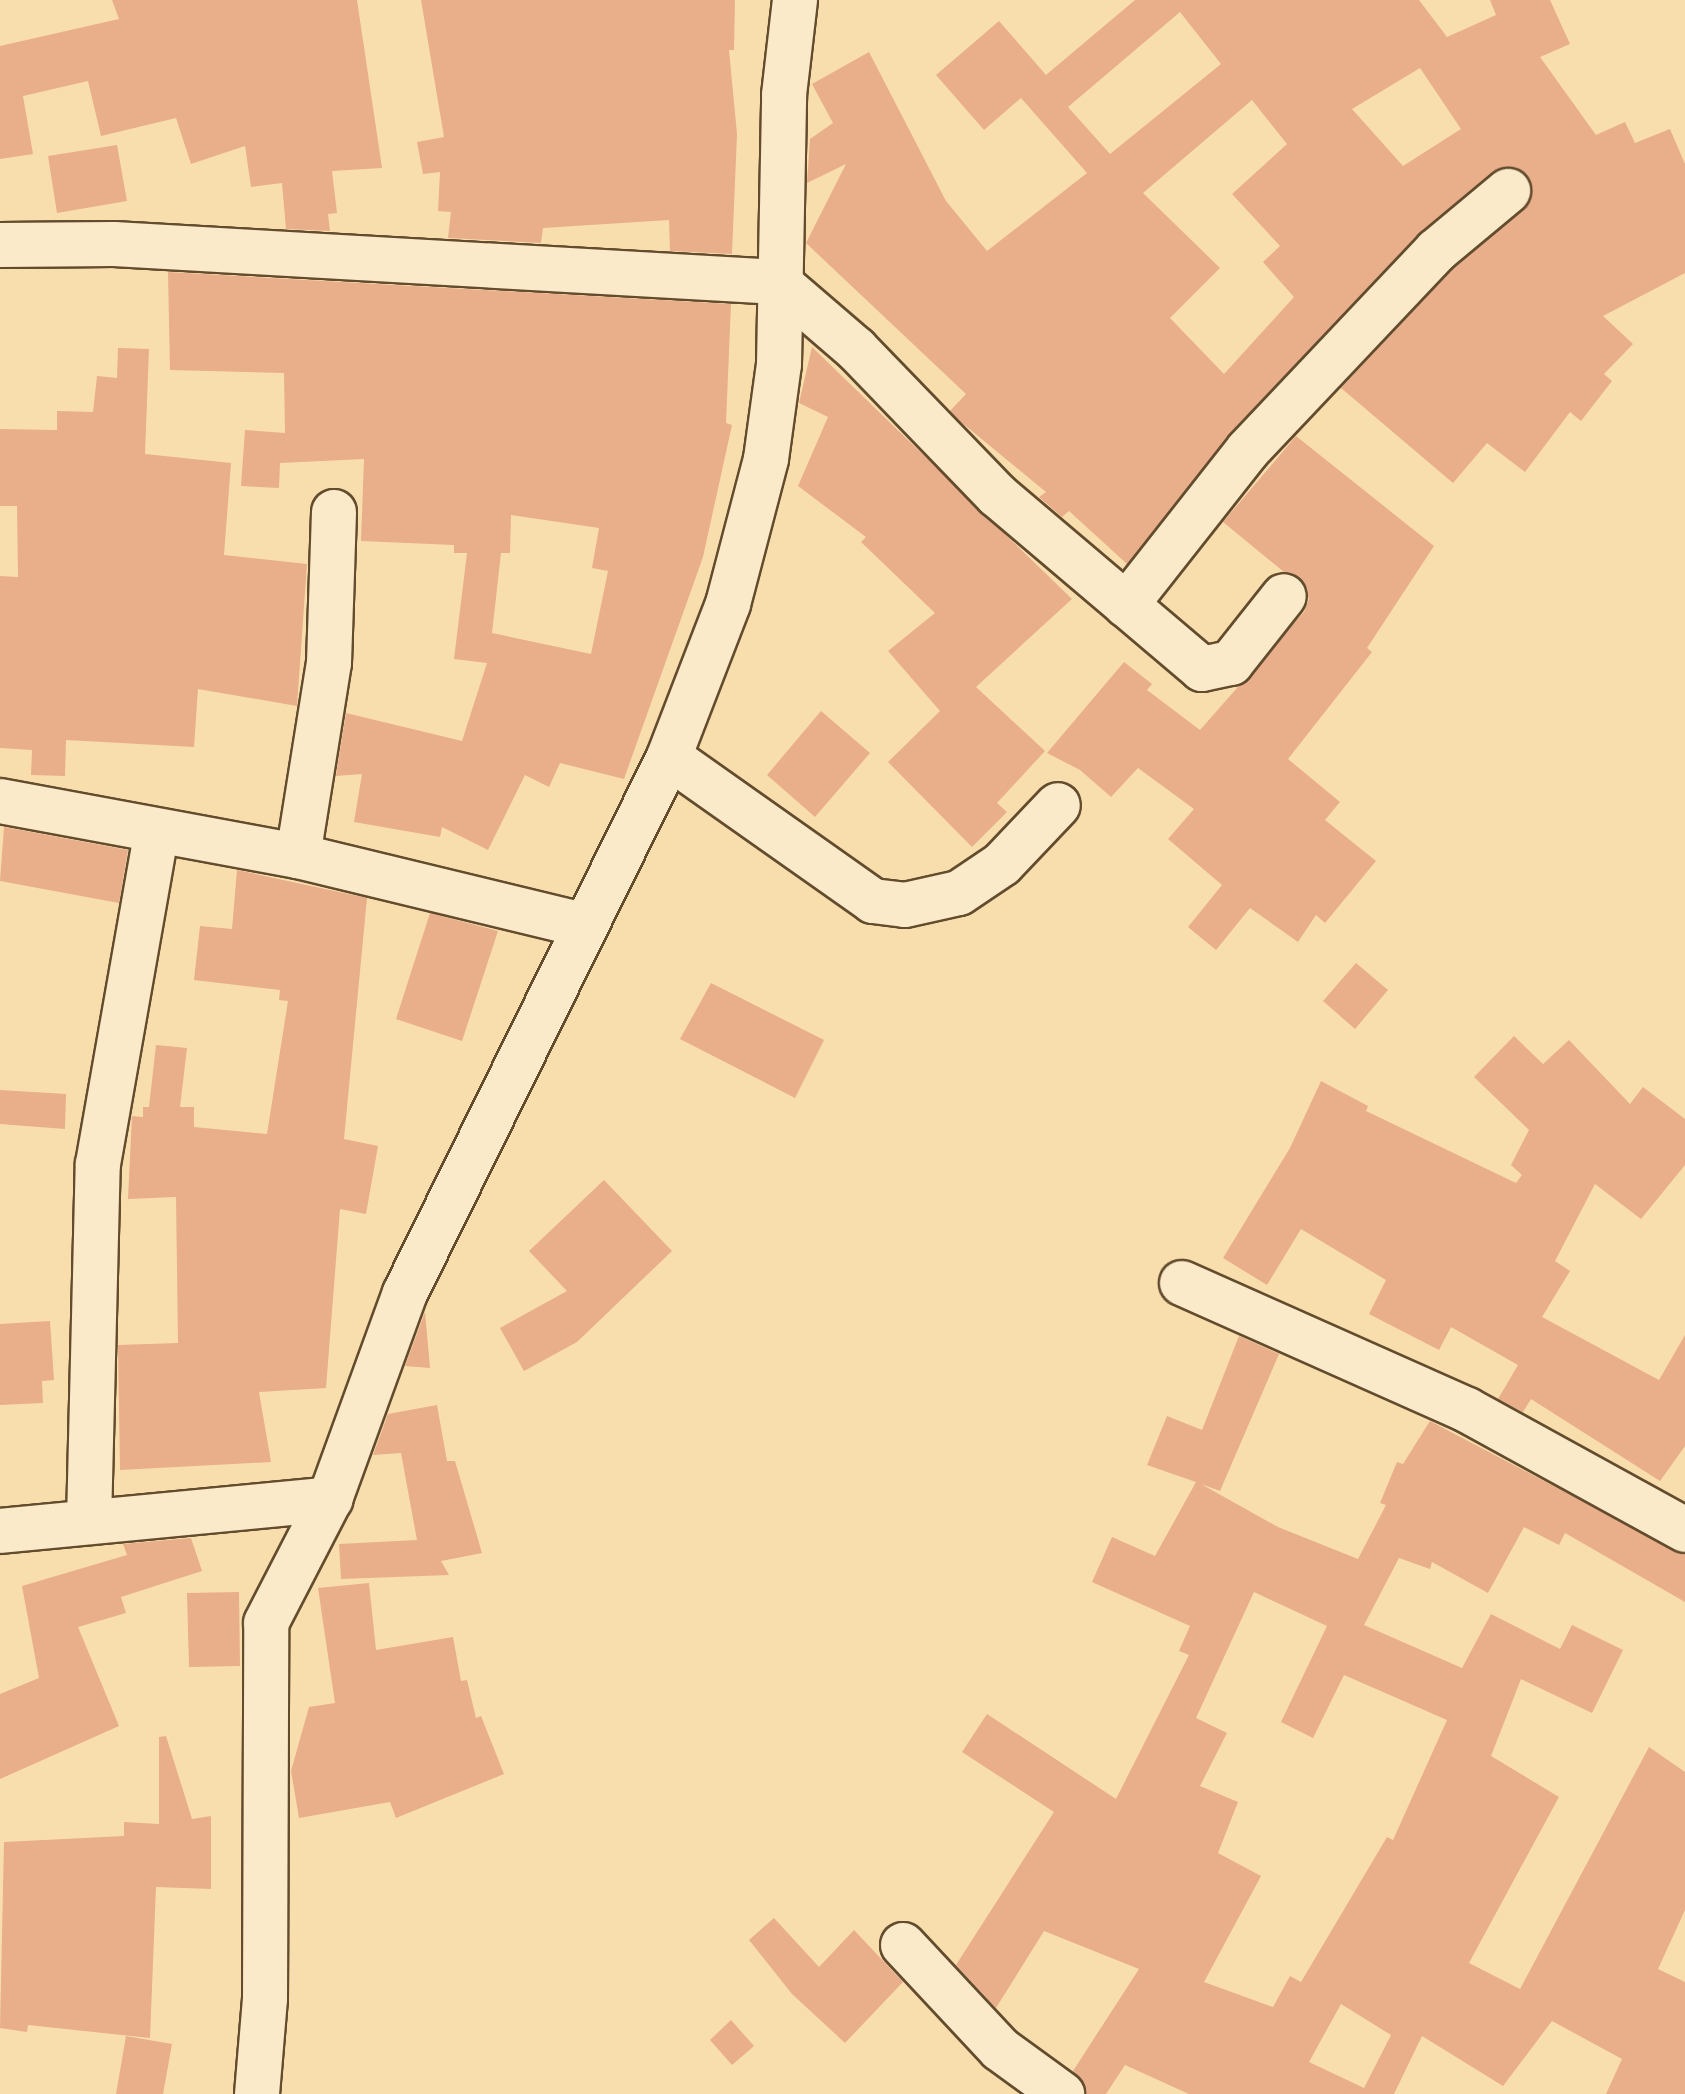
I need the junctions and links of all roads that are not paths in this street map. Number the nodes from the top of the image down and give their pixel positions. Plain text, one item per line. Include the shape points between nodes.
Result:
1 (795, 0) edge
2 (1508, 191) dead end
3 (0, 245) edge
4 (778, 282) junction
5 (334, 512) dead end
6 (1284, 596) dead end
7 (1126, 605) junction
8 (669, 757) junction
9 (0, 801) edge
10 (1058, 805) dead end
11 (157, 831) junction
12 (298, 856) junction
13 (584, 925) junction
14 (1182, 1283) dead end
15 (330, 1499) junction
16 (89, 1522) junction
17 (1685, 1530) edge
18 (0, 1531) edge
19 (903, 1945) dead end
20 (257, 2094) edge
21 (1062, 2094) edge

1 - 4 street via 784,95
2 - 7 street via 1436,251 1248,450
3 - 4 street via 114,244
4 - 7 street via 856,349 997,495
4 - 8 street via 779,364 766,459 728,604
5 - 12 street via 329,663
6 - 7 street via 1219,669 1195,664
8 - 10 street via 826,871 873,901 894,904 959,893 1002,864
8 - 13 street
9 - 11 street
11 - 12 street
11 - 16 street via 98,1164
12 - 13 street
13 - 15 street via 405,1293
14 - 17 street via 1467,1410
15 - 16 street
15 - 20 street via 266,1623 265,1999
16 - 18 street
19 - 21 street via 1000,2049

